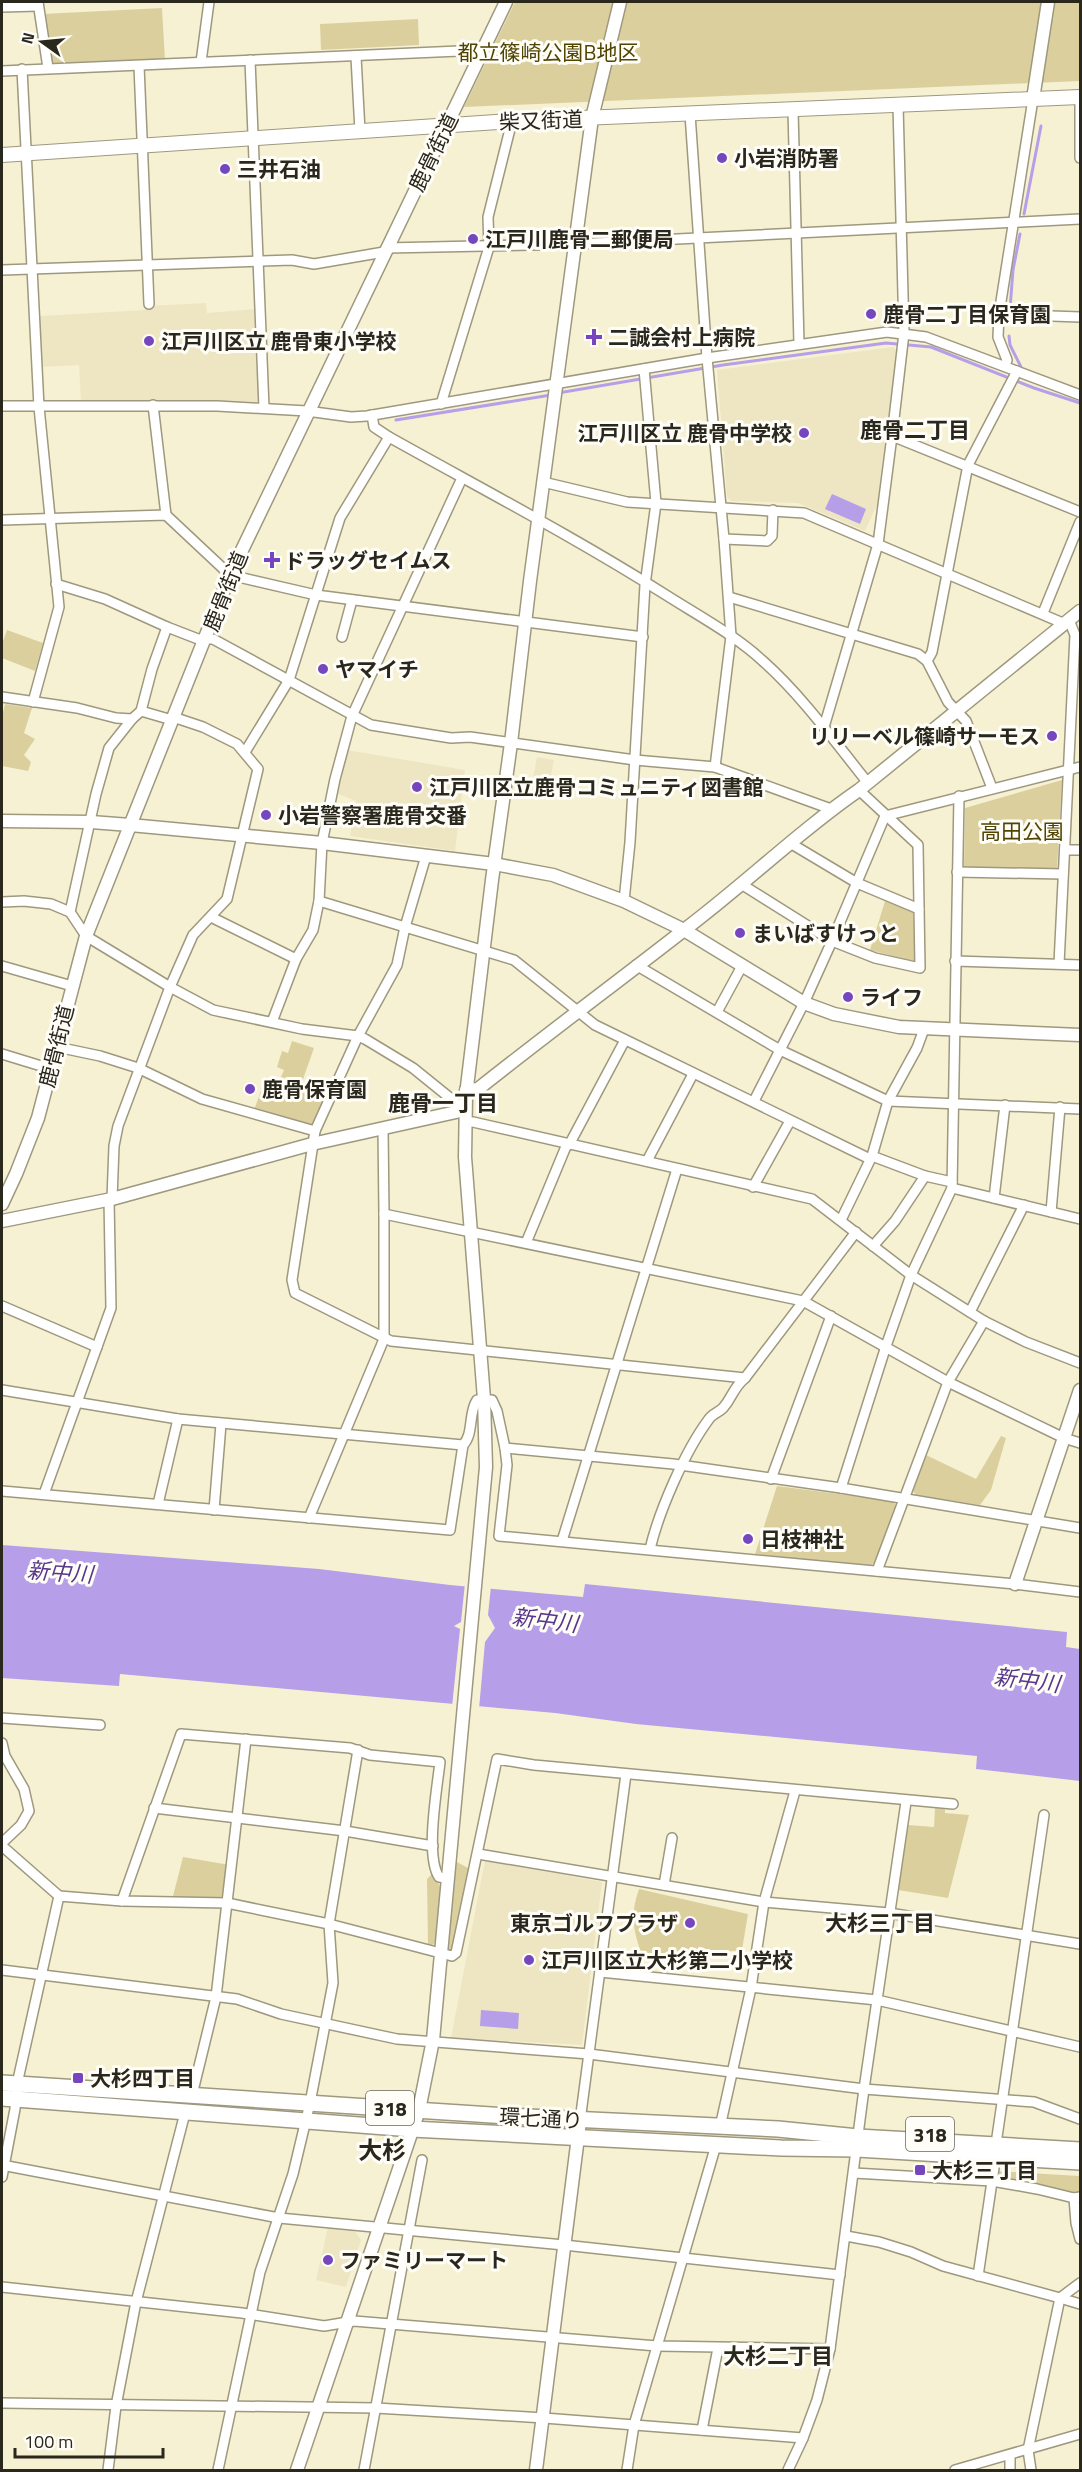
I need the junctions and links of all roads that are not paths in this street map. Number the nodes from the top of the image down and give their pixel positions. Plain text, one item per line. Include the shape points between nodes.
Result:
1 (209, 2) edge
2 (506, 2) edge
3 (620, 2) edge
4 (1048, 2) edge
5 (38, 4) edge
6 (2, 7) edge
7 (482, 50) junction
8 (356, 57) junction
9 (250, 60) junction
10 (201, 62) junction
11 (139, 66) junction
12 (48, 68) junction
13 (22, 69) junction
14 (2, 70) edge
15 (1080, 97) edge
16 (1033, 99) junction
17 (898, 105) junction
18 (793, 110) junction
19 (690, 114) junction
20 (592, 118) junction
21 (512, 121) junction
22 (447, 124) junction
23 (360, 130) junction
24 (254, 138) junction
25 (142, 146) junction
26 (26, 154) junction
27 (2, 155) edge
28 (1080, 158) edge
29 (1080, 219) edge
30 (1014, 222) junction
31 (900, 228) junction
32 (796, 233) junction
33 (699, 238) junction
34 (575, 244) junction
35 (489, 247) junction
36 (385, 250) junction
37 (259, 261) junction
38 (148, 265) junction
39 (31, 269) junction
40 (2, 270) edge
41 (149, 304) dead end
42 (999, 314) junction
43 (1080, 317) edge
44 (904, 333) junction
45 (799, 344) junction
46 (707, 358) junction
47 (1005, 366) junction
48 (644, 369) junction
49 (1017, 371) junction
50 (556, 383) junction
51 (1080, 395) edge
52 (441, 404) junction
53 (153, 405) junction
54 (2, 406) edge
55 (39, 407) junction
56 (264, 408) junction
57 (307, 411) junction
58 (372, 415) junction
59 (892, 436) junction
60 (389, 437) junction
61 (968, 465) junction
62 (462, 478) junction
63 (543, 482) junction
64 (657, 503) junction
65 (720, 507) junction
66 (773, 510) junction
67 (1080, 512) edge
68 (165, 515) junction
69 (49, 518) junction
70 (538, 519) junction
71 (2, 520) edge
72 (1080, 522) edge
73 (724, 539) junction
74 (878, 544) junction
75 (230, 574) junction
76 (947, 574) junction
77 (645, 582) junction
78 (56, 584) junction
79 (316, 595) junction
80 (729, 597) junction
81 (352, 600) junction
82 (402, 606) junction
83 (1080, 611) edge
84 (1043, 613) junction
85 (525, 622) junction
86 (1067, 622) junction
87 (167, 627) junction
88 (851, 634) junction
89 (731, 636) junction
90 (342, 637) dead end
91 (643, 637) junction
92 (206, 638) junction
93 (927, 661) junction
94 (289, 680) junction
95 (2, 697) edge
96 (33, 702) junction
97 (141, 711) junction
98 (957, 711) junction
99 (352, 716) junction
100 (173, 718) junction
101 (132, 719) junction
102 (824, 727) junction
103 (511, 743) junction
104 (245, 752) junction
105 (634, 760) junction
106 (715, 767) junction
107 (1080, 767) edge
108 (1068, 770) junction
109 (863, 786) junction
110 (992, 788) junction
111 (959, 796) junction
112 (831, 809) junction
113 (885, 816) junction
114 (2, 821) edge
115 (91, 822) junction
116 (130, 825) junction
117 (242, 835) junction
118 (322, 843) junction
119 (790, 843) junction
120 (1065, 849) junction
121 (1080, 850) edge
122 (426, 856) junction
123 (494, 864) junction
124 (957, 872) junction
125 (1063, 874) junction
126 (857, 883) junction
127 (741, 884) junction
128 (319, 901) junction
129 (2, 902) edge
130 (624, 902) junction
131 (919, 909) junction
132 (70, 912) junction
133 (211, 917) junction
134 (405, 927) junction
135 (684, 930) junction
136 (86, 936) junction
137 (832, 941) junction
138 (483, 950) junction
139 (296, 959) junction
140 (956, 961) junction
141 (1059, 964) junction
142 (636, 965) junction
143 (1080, 965) edge
144 (2, 966) edge
145 (742, 966) junction
146 (72, 986) junction
147 (170, 987) junction
148 (804, 1003) junction
149 (576, 1011) junction
150 (717, 1012) junction
151 (272, 1022) junction
152 (924, 1029) junction
153 (954, 1030) junction
154 (1080, 1035) edge
155 (358, 1036) junction
156 (625, 1040) junction
157 (57, 1047) junction
158 (780, 1050) junction
159 (2, 1054) edge
160 (138, 1068) junction
161 (51, 1069) junction
162 (693, 1074) junction
163 (466, 1090) junction
164 (754, 1101) junction
165 (888, 1101) junction
166 (953, 1103) junction
167 (1005, 1105) junction
168 (1060, 1107) junction
169 (1080, 1109) edge
170 (465, 1116) junction
171 (790, 1121) junction
172 (383, 1128) junction
173 (315, 1131) junction
174 (312, 1144) junction
175 (568, 1144) junction
176 (871, 1157) junction
177 (646, 1161) junction
178 (677, 1169) junction
179 (925, 1176) junction
180 (952, 1185) junction
181 (753, 1187) junction
182 (4, 1190) edge
183 (994, 1198) junction
184 (110, 1199) junction
185 (2, 1204) edge
186 (1024, 1205) junction
187 (1051, 1212) junction
188 (384, 1214) junction
189 (1080, 1219) edge
190 (840, 1220) junction
191 (2, 1221) edge
192 (472, 1232) junction
193 (856, 1232) junction
194 (526, 1243) junction
195 (873, 1246) junction
196 (646, 1269) junction
197 (911, 1275) junction
198 (803, 1301) junction
199 (2, 1306) edge
200 (970, 1312) junction
201 (831, 1316) junction
202 (984, 1321) junction
203 (384, 1338) junction
204 (886, 1346) junction
205 (97, 1347) junction
206 (480, 1350) junction
207 (1080, 1363) edge
208 (616, 1365) junction
209 (745, 1378) junction
210 (948, 1382) junction
211 (2, 1390) edge
212 (1080, 1390) edge
213 (484, 1399) junction
214 (77, 1402) junction
215 (178, 1419) junction
216 (221, 1424) junction
217 (343, 1434) junction
218 (1064, 1438) junction
219 (1080, 1443) edge
220 (463, 1445) junction
221 (505, 1448) junction
222 (588, 1456) junction
223 (682, 1466) junction
224 (771, 1479) junction
225 (841, 1488) junction
226 (2, 1491) edge
227 (44, 1494) junction
228 (903, 1499) junction
229 (158, 1504) junction
230 (214, 1510) junction
231 (309, 1518) junction
232 (1035, 1520) junction
233 (1080, 1528) edge
234 (562, 1542) junction
235 (650, 1549) junction
236 (877, 1571) junction
237 (1015, 1584) junction
238 (1080, 1592) edge
239 (2, 1718) edge
240 (100, 1725) dead end
241 (246, 1739) junction
242 (2, 1743) edge
243 (358, 1750) junction
244 (626, 1774) junction
245 (795, 1791) junction
246 (906, 1802) junction
247 (953, 1804) dead end
248 (154, 1808) junction
249 (1044, 1815) dead end
250 (237, 1818) junction
251 (345, 1831) junction
252 (672, 1838) dead end
253 (2, 1844) edge
254 (433, 1846) junction
255 (478, 1854) junction
256 (613, 1876) junction
257 (446, 1878) junction
258 (664, 1885) junction
259 (59, 1896) junction
260 (122, 1901) junction
261 (764, 1902) junction
262 (227, 1903) junction
263 (889, 1913) junction
264 (329, 1924) junction
265 (1026, 1935) junction
266 (1080, 1944) edge
267 (442, 1954) junction
268 (2, 1970) edge
269 (600, 1972) junction
270 (42, 1975) junction
271 (751, 1988) junction
272 (216, 1997) junction
273 (877, 2000) junction
274 (324, 2023) junction
275 (1011, 2030) junction
276 (433, 2040) junction
277 (1080, 2047) edge
278 (589, 2054) junction
279 (732, 2071) junction
280 (2, 2084) edge
281 (864, 2089) junction
282 (12, 2094) edge
283 (192, 2095) junction
284 (1001, 2099) junction
285 (310, 2103) junction
286 (418, 2110) junction
287 (185, 2113) junction
288 (1080, 2119) edge
289 (580, 2121) junction
290 (305, 2122) junction
291 (720, 2127) junction
292 (412, 2129) junction
293 (997, 2137) junction
294 (578, 2138) junction
295 (1080, 2141) edge
296 (858, 2144) junction
297 (716, 2145) junction
298 (897, 2146) junction
299 (1080, 2150) edge
300 (422, 2160) dead end
301 (1080, 2162) edge
302 (3, 2165) edge
303 (854, 2173) junction
304 (1080, 2173) edge
305 (993, 2175) junction
306 (2, 2177) edge
307 (164, 2196) junction
308 (1077, 2197) edge
309 (279, 2218) junction
310 (379, 2228) junction
311 (410, 2230) junction
312 (846, 2236) junction
313 (1080, 2240) edge
314 (564, 2245) junction
315 (684, 2258) junction
316 (840, 2275) junction
317 (978, 2276) junction
318 (1080, 2283) edge
319 (2, 2287) edge
320 (1060, 2298) junction
321 (136, 2302) junction
322 (1080, 2304) edge
323 (251, 2314) junction
324 (347, 2323) junction
325 (393, 2324) junction
326 (554, 2336) junction
327 (657, 2346) junction
328 (717, 2348) junction
329 (830, 2349) junction
330 (2, 2403) edge
331 (116, 2406) junction
332 (233, 2408) junction
333 (319, 2408) junction
334 (376, 2408) junction
335 (544, 2418) junction
336 (634, 2425) junction
337 (702, 2430) junction
338 (1080, 2434) edge
339 (804, 2438) junction
340 (1028, 2450) junction
341 (1010, 2456) junction
342 (108, 2470) edge
343 (218, 2470) edge
344 (297, 2470) edge
345 (364, 2470) edge
346 (536, 2470) edge
347 (627, 2470) edge
348 (788, 2470) edge
349 (955, 2470) edge
350 (1010, 2470) edge
351 (1031, 2470) edge

1 - 10 street
2 - 7 street, 鹿骨街道
3 - 20 street
4 - 16 street
5 - 6 street
5 - 12 street
7 - 8 street
7 - 22 street, 鹿骨街道
8 - 9 street
8 - 23 street
9 - 10 street
9 - 24 street
10 - 11 street
11 - 12 street
11 - 25 street
12 - 13 street
13 - 14 street
13 - 26 street
15 - 16 main road, 柴又街道
15 - 28 street
16 - 17 main road, 柴又街道
16 - 30 street
17 - 18 main road, 柴又街道
17 - 31 street
18 - 19 main road, 柴又街道
18 - 32 street
19 - 20 main road, 柴又街道
19 - 33 street
20 - 21 main road, 柴又街道
20 - 34 street
21 - 22 main road, 柴又街道
21 - 35 street via 488,217
22 - 23 main road, 柴又街道
22 - 36 street, 鹿骨街道
23 - 24 main road, 柴又街道
24 - 25 main road, 柴又街道
24 - 37 street
25 - 26 main road, 柴又街道
25 - 38 street
26 - 27 main road, 柴又街道
26 - 39 street
29 - 30 street
30 - 31 street
30 - 42 street
31 - 32 street
31 - 44 street
32 - 33 street
32 - 45 street
33 - 34 street
33 - 46 street
34 - 35 street
34 - 50 street
35 - 36 street
35 - 52 street
36 - 37 street via 314,264
36 - 57 street, 鹿骨街道
37 - 38 street
37 - 56 street
38 - 39 street
38 - 41 street
39 - 40 street
39 - 55 street
42 - 43 street
42 - 47 street via 998,337 1007,360
44 - 45 street
44 - 47 street via 926,337
44 - 59 street
45 - 46 street
46 - 48 street
46 - 65 street
47 - 49 street
48 - 50 street
48 - 64 street
49 - 51 street
49 - 61 street
50 - 52 street
50 - 63 street
52 - 58 street
53 - 55 street
53 - 56 street
53 - 68 street
54 - 55 street
55 - 69 street
56 - 57 street
57 - 58 street via 351,417
57 - 75 street, 鹿骨街道
58 - 60 street via 374,427
59 - 61 street
59 - 74 street
60 - 62 street
60 - 79 street via 340,518
61 - 67 street
61 - 76 street
62 - 70 street
62 - 82 street
63 - 64 street via 627,502
63 - 70 street
64 - 65 street
64 - 77 street
65 - 66 street
65 - 73 street
66 - 73 street via 772,536 767,541
66 - 74 street via 804,513
68 - 69 street
68 - 75 street
69 - 71 street
69 - 78 street
70 - 77 street
70 - 85 street
72 - 84 street
73 - 80 street
74 - 76 street
74 - 88 street
75 - 79 street
75 - 92 street, 鹿骨街道
76 - 84 street
76 - 93 street
77 - 89 street
77 - 91 street
78 - 87 street via 105,599
78 - 96 street via 59,607
79 - 81 street
79 - 94 street
80 - 88 street
80 - 89 street
81 - 82 street
81 - 90 street
82 - 85 street
82 - 99 street
83 - 86 street
84 - 86 street
85 - 91 street
85 - 103 street
86 - 98 street
86 - 108 street via 1075,635
87 - 92 street via 198,639
87 - 97 street
88 - 93 street via 918,654
88 - 102 street
89 - 102 street via 764,662
89 - 106 street
91 - 105 street
92 - 94 street
92 - 100 street, 鹿骨街道
93 - 98 street via 948,702
94 - 99 street
94 - 104 street
95 - 96 street
96 - 101 street
97 - 100 street
97 - 101 street
98 - 109 street
98 - 110 street via 966,722
99 - 103 street via 371,725
99 - 118 street
100 - 104 street via 203,727
100 - 116 street, 鹿骨街道
101 - 115 street via 109,748
102 - 109 street
103 - 105 street
103 - 123 street
104 - 117 street via 258,769
105 - 106 street
105 - 130 street
106 - 112 street
107 - 108 street
108 - 110 street
108 - 120 street
109 - 112 street
109 - 113 street
110 - 111 street
111 - 113 street
111 - 124 street
112 - 119 street
113 - 126 street
113 - 131 street via 918,845
114 - 115 street
115 - 116 street
115 - 132 street
116 - 117 street
116 - 136 street, 鹿骨街道
117 - 118 street
117 - 133 street via 227,899
118 - 122 street
118 - 128 street
119 - 126 street
119 - 127 street
120 - 121 street
120 - 125 street
122 - 123 street
122 - 134 street
123 - 130 street via 553,875
123 - 138 street
124 - 125 street
124 - 140 street
125 - 141 street
126 - 131 street
126 - 137 street
127 - 135 street
127 - 137 street
128 - 134 street
128 - 139 street via 313,930
129 - 132 street via 51,904
130 - 135 street
131 - 137 street via 920,968 875,958
132 - 136 street
133 - 139 street
133 - 147 street via 193,935
134 - 138 street
134 - 155 street via 398,965
135 - 142 street
135 - 145 street
136 - 146 street, 鹿骨街道
136 - 147 street
137 - 148 street
138 - 149 street via 514,960
138 - 163 street
139 - 151 street
140 - 141 street
140 - 153 street
141 - 143 street
142 - 149 street
142 - 150 street
144 - 146 street
145 - 148 street
145 - 150 street
146 - 157 street, 鹿骨街道
147 - 151 street via 213,1010
147 - 160 street
148 - 152 street via 856,1020
148 - 158 street
149 - 156 street
149 - 163 street via 478,1089
150 - 158 street
151 - 155 street
152 - 153 street
152 - 165 street
153 - 154 street
153 - 166 street
155 - 170 street via 413,1068
155 - 173 street
156 - 162 street
156 - 175 street
157 - 160 street
157 - 161 street, 鹿骨街道
158 - 164 street
158 - 165 street
159 - 161 street
160 - 173 street via 202,1099
160 - 184 street via 118,1126
161 - 182 street, 鹿骨街道 via 38,1118
162 - 164 street
162 - 177 street
163 - 170 street
164 - 171 street
165 - 166 street
165 - 176 street
166 - 167 street
166 - 180 street
167 - 168 street
167 - 183 street
168 - 169 street
168 - 187 street
170 - 172 street
170 - 175 street
170 - 192 street
171 - 176 street
171 - 181 street
172 - 174 street
172 - 188 street
173 - 174 street
174 - 184 street
174 - 203 street via 291,1280 295,1293
175 - 177 street
175 - 194 street
176 - 179 street
176 - 190 street
177 - 178 street
178 - 181 street
178 - 196 street
179 - 180 street
179 - 195 street
180 - 183 street
180 - 197 street
181 - 190 street via 812,1199
182 - 185 street, 鹿骨街道
183 - 186 street
184 - 191 street
184 - 205 street via 111,1308
186 - 187 street
186 - 200 street
187 - 189 street
188 - 192 street
188 - 203 street
190 - 193 street
192 - 194 street
192 - 206 street
193 - 195 street
193 - 198 street
194 - 196 street
195 - 197 street
196 - 198 street
196 - 208 street
197 - 200 street
197 - 204 street
198 - 201 street
198 - 209 street
199 - 205 street
200 - 202 street
201 - 204 street
201 - 224 street
202 - 207 street
202 - 210 street
203 - 206 street
203 - 217 street
204 - 210 street
204 - 225 street
205 - 214 street
206 - 208 street
206 - 213 street
208 - 209 street
208 - 222 street
209 - 223 street via 735,1386 723,1408 710,1417
210 - 218 street
210 - 228 street
211 - 214 street
212 - 218 street
213 - 220 street via 474,1405 468,1440
213 - 221 street via 492,1400 498,1410
213 - 257 street via 486,1467
214 - 215 street
214 - 227 street
215 - 216 street
215 - 229 street
216 - 217 street
216 - 230 street
217 - 220 street
217 - 231 street
218 - 219 street
218 - 232 street
220 - 231 street via 450,1530
221 - 222 street
221 - 234 street via 507,1465 499,1536
222 - 223 street
222 - 234 street
223 - 224 street
223 - 235 street
224 - 225 street
225 - 228 street
226 - 227 street
227 - 229 street
228 - 232 street
228 - 236 street
229 - 230 street
230 - 231 street
232 - 233 street
232 - 237 street
234 - 235 street
235 - 236 street
236 - 237 street
237 - 238 street
239 - 240 street
241 - 243 street
241 - 248 street via 181,1734
241 - 250 street
242 - 253 street via 24,1789 29,1811
243 - 251 street
243 - 254 street via 370,1755 440,1762
244 - 245 street
244 - 255 street via 497,1759
244 - 256 street
245 - 246 street
245 - 261 street
246 - 247 street
246 - 263 street
248 - 250 street
248 - 260 street
249 - 265 street
250 - 251 street
250 - 262 street
251 - 254 street
251 - 264 street
252 - 258 street
253 - 259 street
254 - 257 street via 435,1872
255 - 256 street
255 - 267 street via 456,1953
256 - 258 street
256 - 269 street
257 - 267 street
258 - 261 street
259 - 260 street
259 - 270 street
260 - 262 street
261 - 263 street
261 - 271 street
262 - 264 street
262 - 272 street
263 - 265 street
263 - 273 street
264 - 267 street
264 - 274 street via 333,1983
265 - 266 street
265 - 275 street
267 - 276 street
268 - 270 street
269 - 271 street
269 - 278 street
270 - 272 street
270 - 282 street
271 - 273 street
271 - 279 street
272 - 274 street
272 - 283 street
273 - 275 street
273 - 281 street
274 - 276 street via 397,2039
274 - 285 street
275 - 277 street
275 - 284 street
276 - 278 street
276 - 286 street
278 - 279 street
278 - 289 street
279 - 281 street
279 - 291 street
280 - 282 main road, 環七通り / 318
281 - 284 street
281 - 296 street
282 - 283 main road, 環七通り / 318
282 - 287 main road, 環七通り / 318
282 - 302 street
283 - 285 main road, 環七通り / 318
284 - 288 street via 1034,2102
284 - 293 street
285 - 286 main road, 環七通り / 318
285 - 290 street
286 - 289 main road, 環七通り / 318
286 - 292 street
287 - 290 main road, 環七通り / 318
287 - 307 street
289 - 291 main road, 環七通り / 318
289 - 294 street
290 - 292 main road, 環七通り / 318
290 - 309 street
291 - 296 main road, 環七通り / 318 via 778,2129
292 - 294 main road, 環七通り / 318
292 - 310 street
293 - 295 main road, 318
293 - 296 main road, 318
294 - 297 main road, 環七通り / 318
294 - 314 street
296 - 297 main road, 環七通り / 318 via 781,2148
296 - 298 main road, 318
296 - 303 street
296 - 305 main road
297 - 315 street
298 - 299 main road, 318
298 - 301 main road, 318
300 - 311 street
302 - 306 street
302 - 307 street
303 - 305 street
303 - 312 street
304 - 305 main road
305 - 308 street
305 - 317 street
307 - 309 street
307 - 321 street
308 - 313 street
309 - 310 street
309 - 323 street via 260,2272
310 - 311 street
310 - 324 street
311 - 314 street
311 - 325 street
312 - 316 street
312 - 317 street via 900,2248
314 - 315 street
314 - 326 street
315 - 316 street
315 - 327 street
316 - 329 street
317 - 320 street
318 - 320 street
319 - 321 street
320 - 322 street
320 - 340 street
321 - 323 street
321 - 331 street
323 - 324 street via 324,2326
323 - 332 street
324 - 325 street
324 - 333 street
325 - 326 street
325 - 334 street
326 - 327 street
326 - 335 street
327 - 328 street
327 - 336 street
328 - 329 street
328 - 337 street
329 - 339 street
330 - 331 street
331 - 332 street
331 - 342 street
332 - 333 street
332 - 343 street
333 - 334 street
333 - 344 street
334 - 335 street
334 - 345 street
335 - 336 street
335 - 346 street
336 - 337 street
336 - 347 street
337 - 339 street
338 - 340 street
339 - 348 street
340 - 341 street
340 - 351 street
341 - 349 street
341 - 350 street

